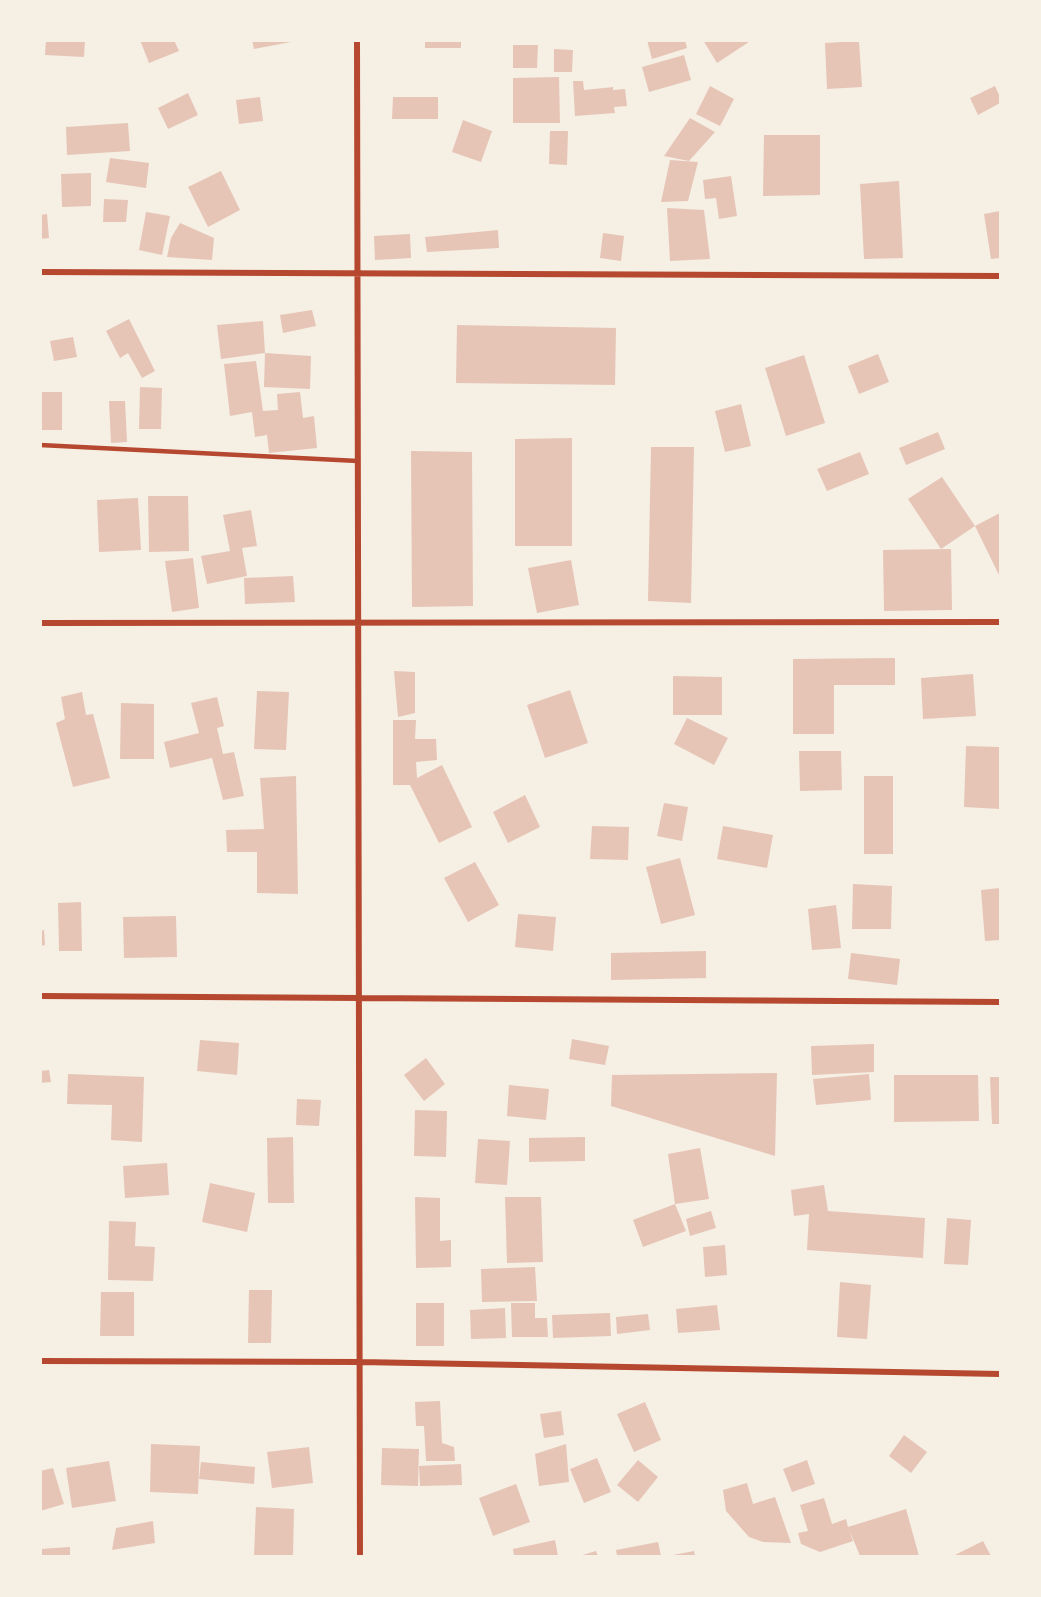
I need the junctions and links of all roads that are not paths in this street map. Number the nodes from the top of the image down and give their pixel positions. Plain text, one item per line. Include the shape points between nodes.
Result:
1 (357, 40) edge
2 (40, 272) edge
3 (358, 274) junction
4 (1000, 276) edge
5 (40, 446) edge
6 (358, 461) junction
7 (1000, 622) edge
8 (40, 623) edge
9 (358, 623) junction
10 (40, 996) edge
11 (359, 998) junction
12 (1000, 1002) edge
13 (40, 1360) edge
14 (360, 1362) junction
15 (1000, 1374) edge
16 (360, 1557) edge

1 - 3 street
2 - 3 street
3 - 4 street
3 - 6 street
5 - 6 lane
6 - 9 street
7 - 9 street
8 - 9 street
9 - 11 street
10 - 11 street
11 - 12 street
11 - 14 street
13 - 14 street
14 - 15 street
14 - 16 street

